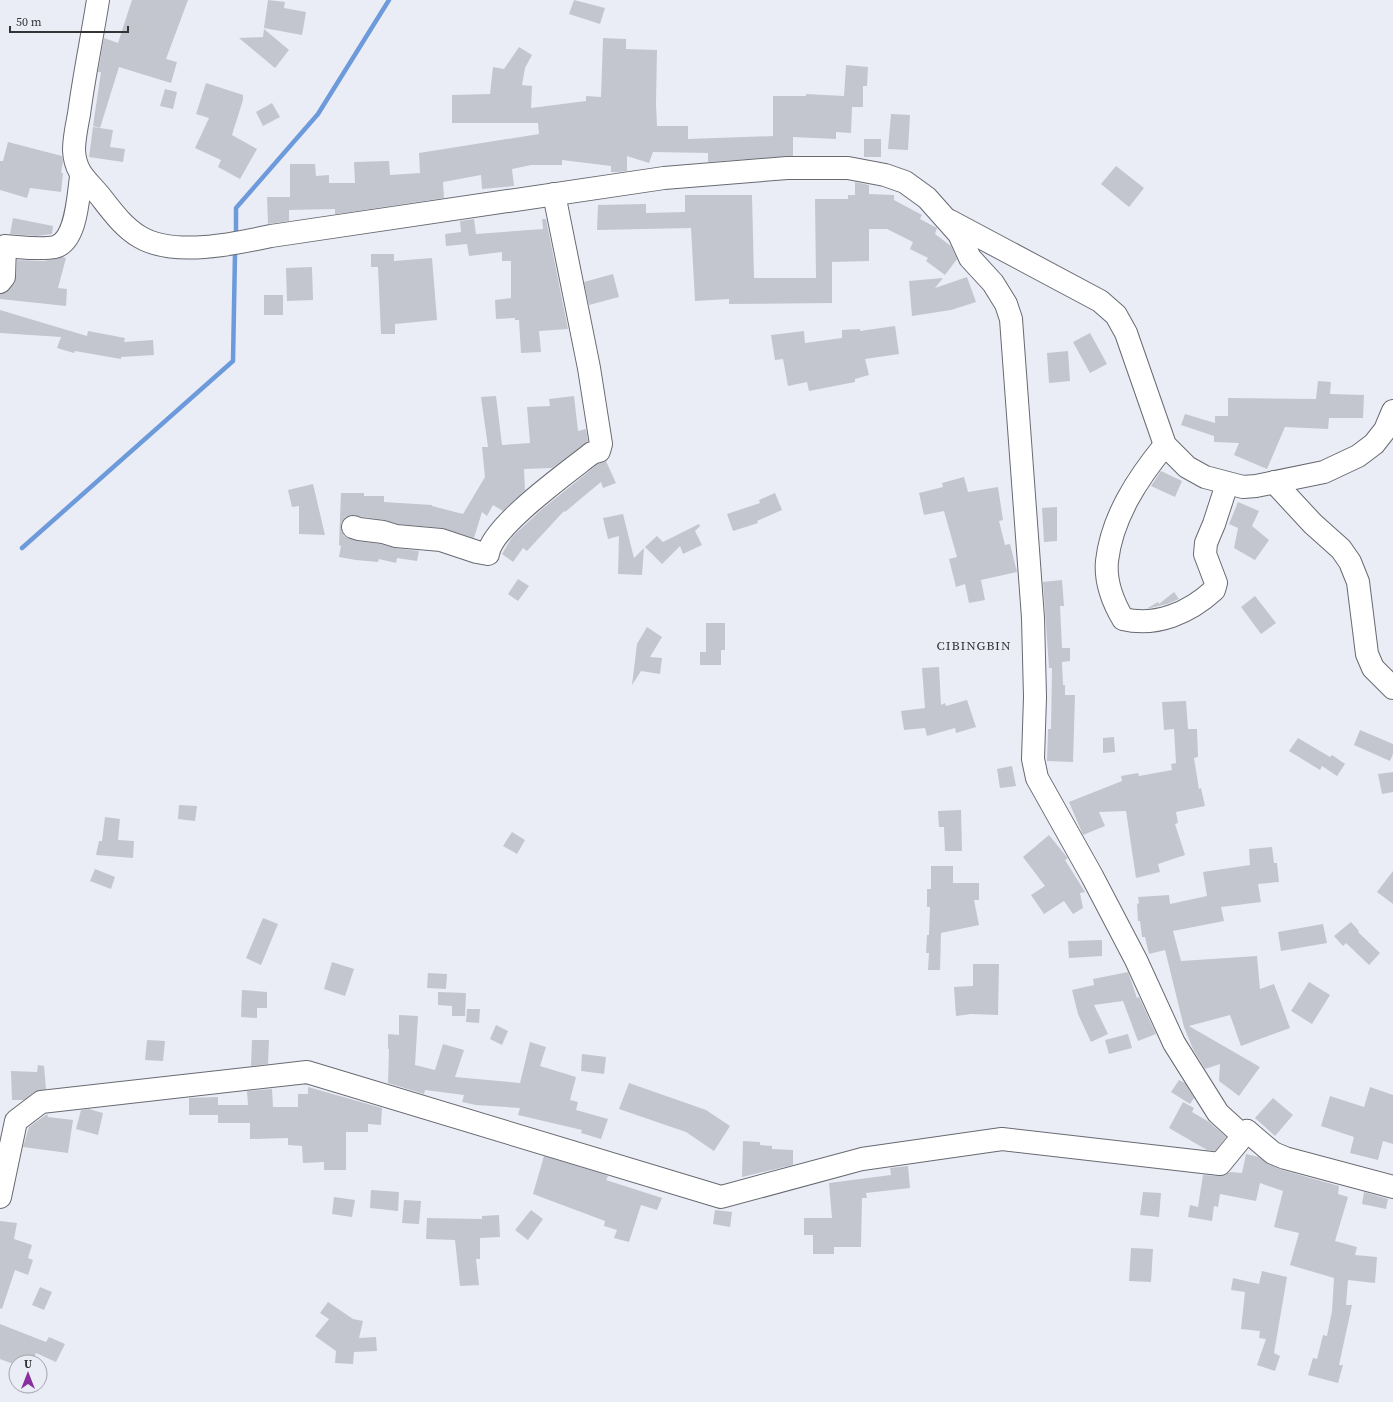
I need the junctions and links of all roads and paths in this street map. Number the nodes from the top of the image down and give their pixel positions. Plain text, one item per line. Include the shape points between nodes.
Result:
1 (98, 0) edge
2 (81, 177) junction
3 (554, 194) junction
4 (947, 219) junction
5 (0, 282) edge
6 (1393, 411) edge
7 (1166, 445) junction
8 (1274, 482) junction
9 (1226, 484) junction
10 (353, 527) dead end
11 (1393, 688) edge
12 (1247, 1131) junction
13 (1393, 1186) edge
14 (0, 1197) edge

1 - 2 street via 74,150
2 - 3 street via 113,214 140,237 166,245 190,248 460,210
2 - 5 street via 72,231 65,241 47,248 5,246 4,277
3 - 4 street via 664,178 787,168 848,168 885,175 905,182
3 - 10 street via 589,368 601,444 598,451 539,494 500,533 489,547 488,554 441,540 396,536
4 - 7 street via 1100,301 1116,315 1126,333
4 - 12 street via 959,234 970,258 993,283 1006,304 1011,319 1033,618 1033,759 1037,778 1136,960 1174,1043 1191,1073 1218,1113 1241,1134
6 - 8 street via 1385,430 1374,444 1358,456 1324,472
7 - 9 street via 1187,467
7 - 9 street via 1145,470 1131,493 1112,539 1107,562 1109,585 1113,602 1123,619 1147,622 1174,616 1195,605 1214,590 1216,583 1204,554
8 - 9 street via 1243,487
8 - 11 street via 1313,524 1341,549 1350,562 1358,582 1367,654 1373,668
12 - 13 street via 1273,1153 1286,1158
12 - 14 street via 1220,1164 1002,1139 862,1160 721,1198 307,1072 41,1102 16,1121

